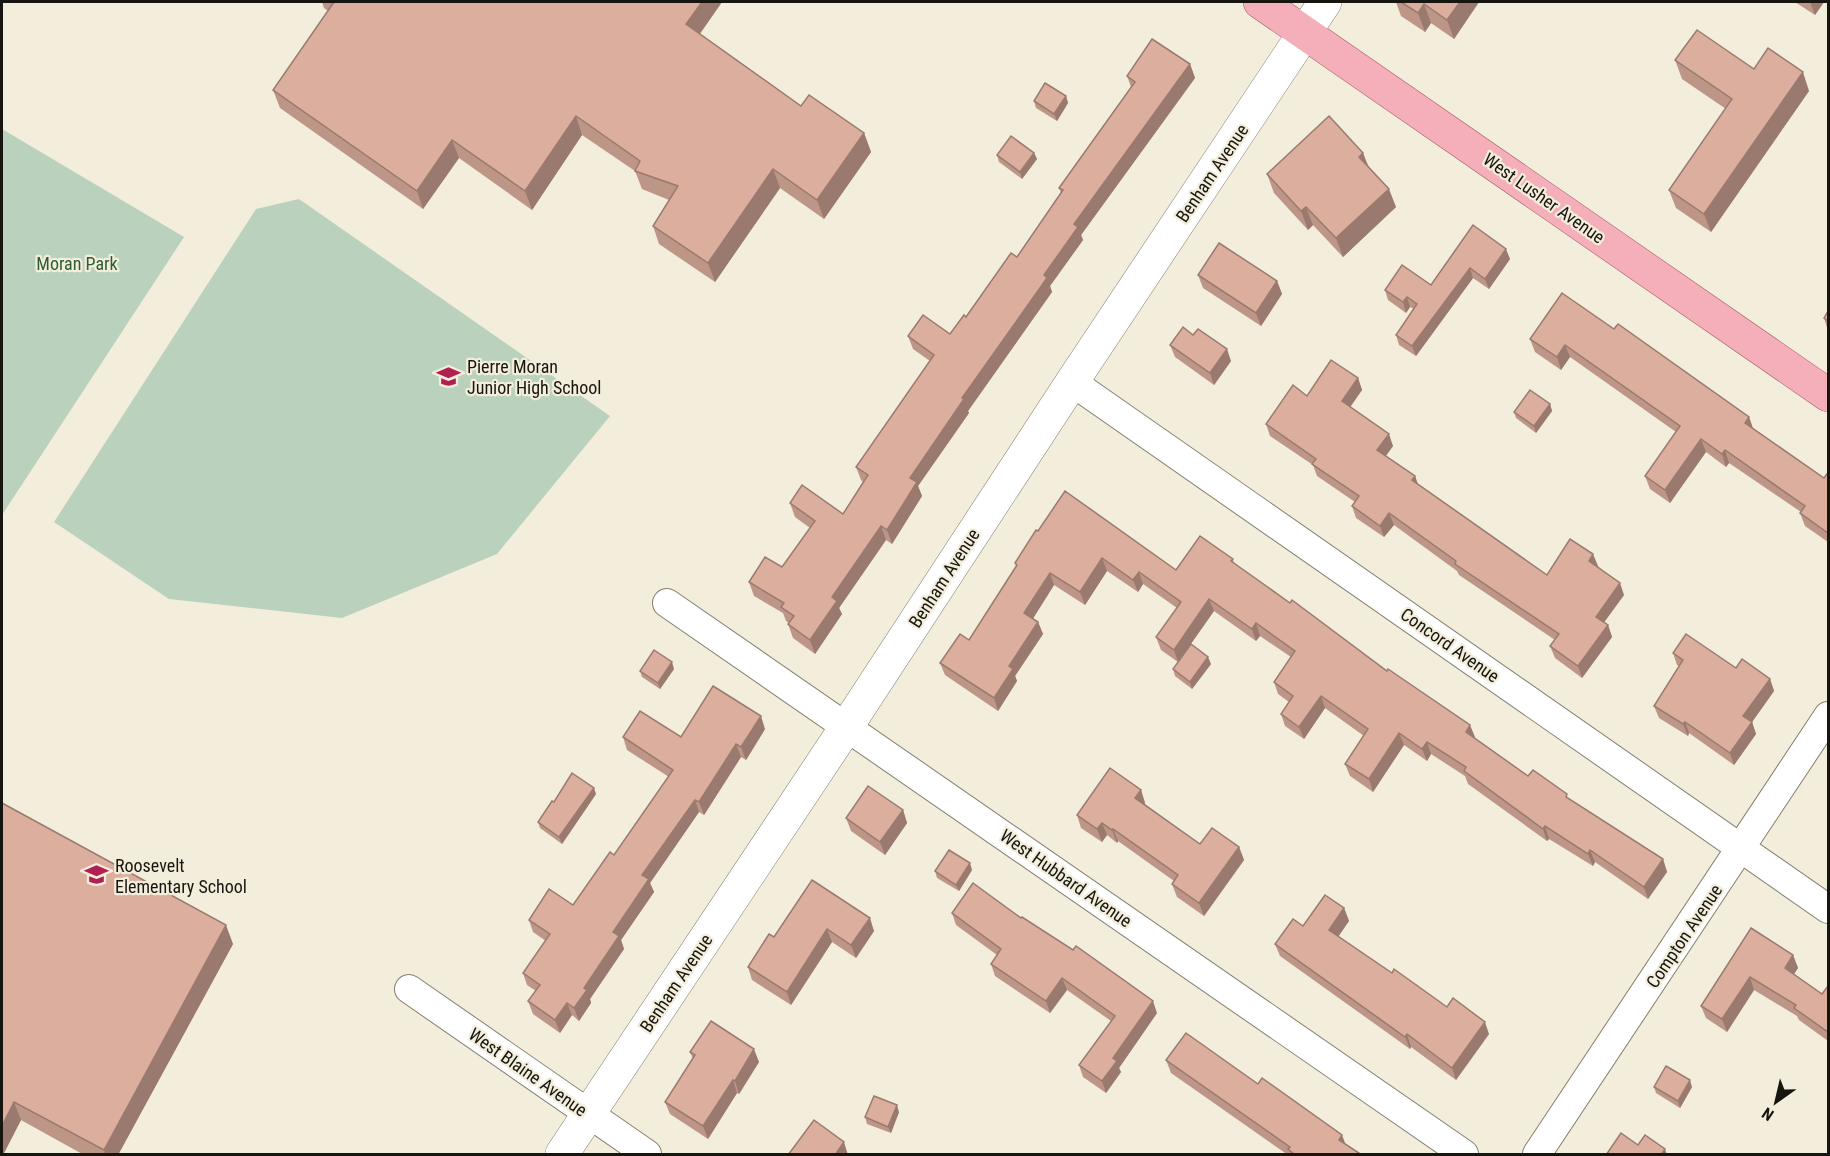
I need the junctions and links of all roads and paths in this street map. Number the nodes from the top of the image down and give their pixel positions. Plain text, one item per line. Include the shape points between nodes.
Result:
1 (1260, 2) edge
2 (1325, 2) edge
3 (1305, 34) junction
4 (1072, 382) junction
5 (1828, 395) edge
6 (667, 603) dead end
7 (1828, 716) edge
8 (847, 726) junction
9 (1742, 848) junction
10 (1828, 909) edge
11 (409, 989) dead end
12 (589, 1114) junction
13 (562, 1155) edge
14 (647, 1155) edge
15 (1464, 1155) edge
16 (1537, 1155) edge

1 - 3 main road, West Lusher Avenue
2 - 3 main road, Benham Avenue
3 - 4 main road, Benham Avenue
3 - 5 main road, West Lusher Avenue
4 - 8 main road, Benham Avenue
4 - 9 street, Concord Avenue
6 - 8 street, West Hubbard Avenue
7 - 9 street, Compton Avenue
8 - 12 main road, Benham Avenue
8 - 15 street, West Hubbard Avenue
9 - 10 street, Concord Avenue
9 - 16 street, Compton Avenue
11 - 12 street, West Blaine Avenue
12 - 13 main road, Benham Avenue
12 - 14 street, West Blaine Avenue

